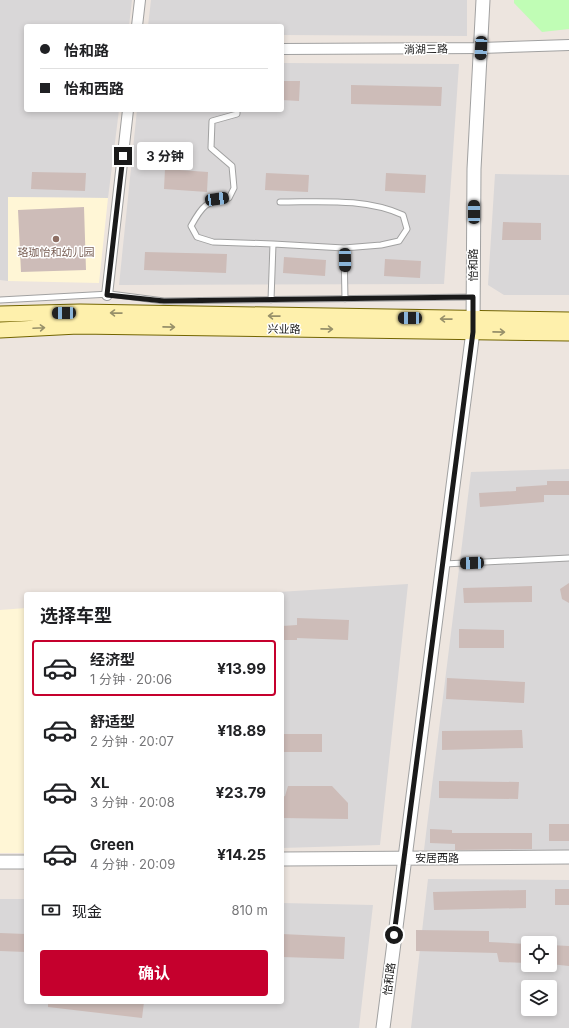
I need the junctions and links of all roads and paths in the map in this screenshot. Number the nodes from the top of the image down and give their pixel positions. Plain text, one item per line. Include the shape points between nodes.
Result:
1 (140, 0) edge
2 (483, 0) edge
3 (137, 24) edge
4 (569, 45) edge
5 (481, 48) junction
6 (284, 49) edge
7 (128, 112) edge
8 (237, 112) edge
9 (280, 202) dead end
10 (273, 244) junction
11 (344, 248) junction
12 (107, 295) junction
13 (473, 297) junction
14 (345, 299) junction
15 (0, 300) edge
16 (271, 300) junction
17 (0, 314) edge
18 (569, 320) edge
19 (473, 326) junction
20 (0, 330) edge
21 (569, 333) edge
22 (569, 558) edge
23 (443, 564) junction
24 (404, 858) junction
25 (569, 858) edge
26 (284, 860) edge
27 (0, 862) edge
28 (24, 862) edge
29 (383, 1028) edge

1 - 3 street
2 - 5 street, 怡和路
4 - 5 street, 淌湖三路
5 - 6 street, 淌湖三路
5 - 13 street, 怡和路 via 474,169
7 - 12 street
8 - 10 lane via 212,121 211,148 232,166 234,188 229,198 217,199 200,208 191,226 197,237 213,242
9 - 11 lane via 358,202 403,215 407,229 399,241 381,246
10 - 11 lane
10 - 16 lane
11 - 14 lane
12 - 15 lane
12 - 16 lane via 164,301
13 - 14 lane
13 - 19 street, 怡和路
14 - 16 lane
19 -> 17 main road, 兴业路 via 80,312
18 - 19 main road, 兴业路
20 -> 19 main road, 兴业路 via 78,326
19 -> 21 main road, 兴业路
19 - 23 street, 怡和路
22 - 23 lane
23 - 24 street, 怡和路
24 - 25 street, 安居西路
24 - 26 street, 安居西路
24 - 29 street, 怡和路
27 - 28 street

